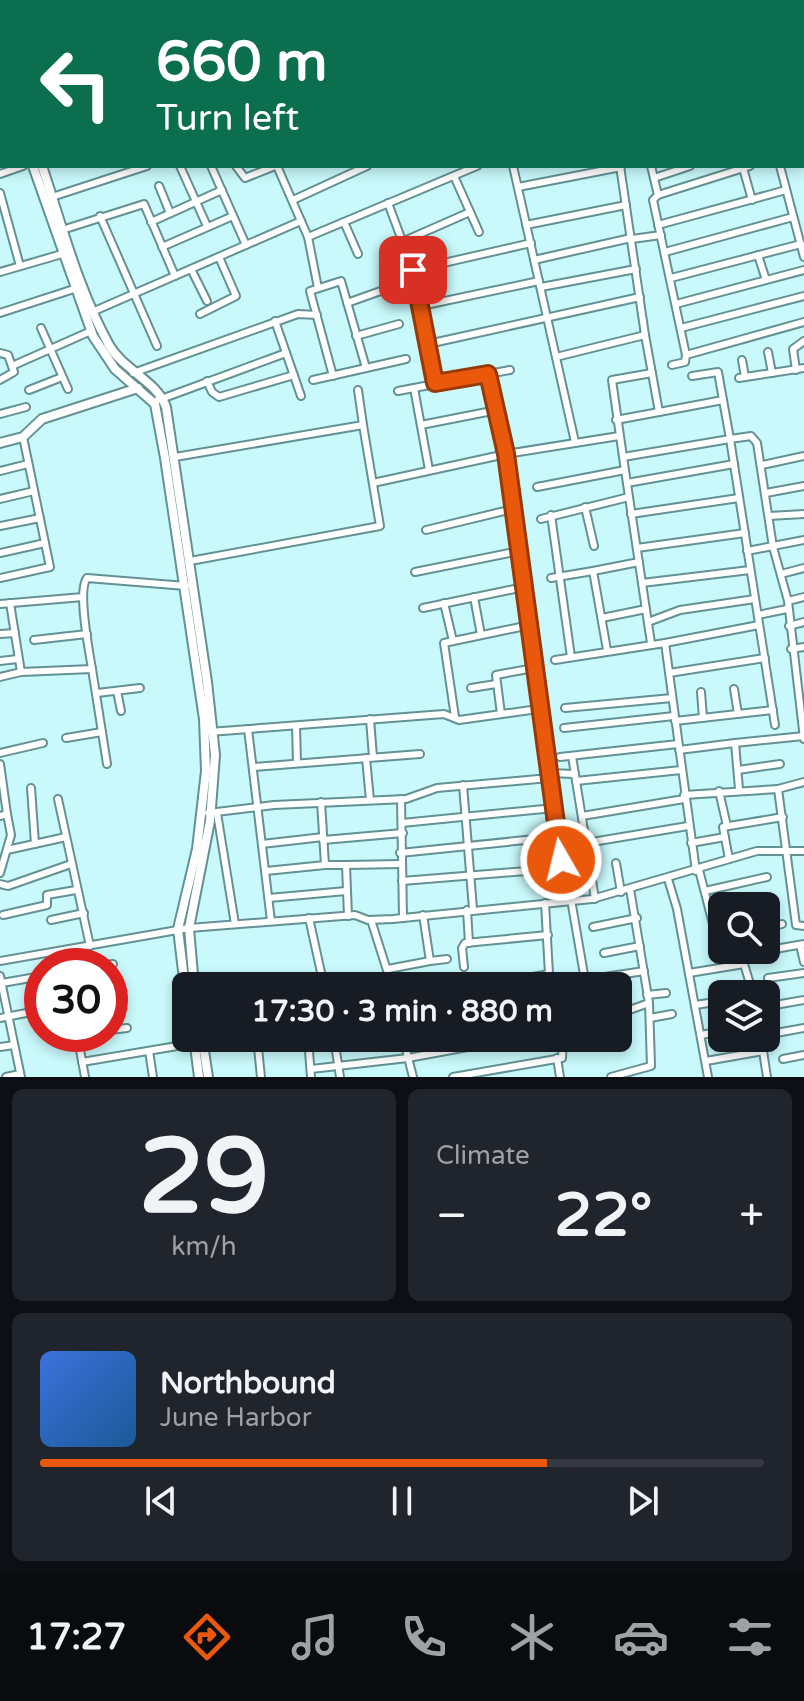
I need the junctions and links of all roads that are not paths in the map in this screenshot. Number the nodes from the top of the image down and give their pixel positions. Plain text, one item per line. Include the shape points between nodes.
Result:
1 (34, 168) edge
2 (43, 168) edge
3 (141, 168) edge
4 (181, 168) edge
5 (212, 168) edge
6 (238, 168) edge
7 (271, 168) edge
8 (277, 168) edge
9 (363, 168) edge
10 (468, 168) edge
11 (513, 168) edge
12 (570, 168) edge
13 (615, 168) edge
14 (620, 168) edge
15 (652, 168) edge
16 (684, 168) edge
17 (746, 168) edge
18 (780, 168) edge
19 (732, 169) edge
20 (454, 176) junction
21 (572, 176) junction
22 (654, 178) junction
23 (159, 186) dead end
24 (518, 187) junction
25 (222, 190) junction
26 (786, 190) junction
27 (0, 193) edge
28 (658, 195) junction
29 (52, 197) junction
30 (293, 200) junction
31 (752, 200) junction
32 (196, 202) junction
33 (388, 203) junction
34 (626, 205) junction
35 (470, 212) junction
36 (170, 213) junction
37 (100, 216) junction
38 (233, 216) junction
39 (793, 217) junction
40 (301, 221) junction
41 (151, 222) junction
42 (344, 222) junction
43 (526, 225) junction
44 (658, 225) junction
45 (207, 226) junction
46 (62, 230) junction
47 (479, 232) dead end
48 (661, 235) junction
49 (308, 237) junction
50 (632, 239) junction
51 (404, 241) junction
52 (531, 243) junction
53 (801, 244) junction
54 (246, 245) junction
55 (162, 247) junction
56 (665, 252) junction
57 (62, 254) junction
58 (358, 254) dead end
59 (758, 255) junction
60 (219, 257) junction
61 (804, 257) edge
62 (534, 260) junction
63 (20, 266) junction
64 (191, 269) junction
65 (636, 269) junction
66 (413, 270) junction
67 (804, 270) edge
68 (0, 272) edge
69 (175, 276) junction
70 (671, 278) junction
71 (766, 280) junction
72 (540, 284) junction
73 (318, 288) junction
74 (389, 288) dead end
75 (74, 289) junction
76 (134, 293) junction
77 (804, 296) edge
78 (640, 297) junction
79 (207, 301) dead end
80 (347, 303) junction
81 (676, 304) junction
82 (421, 306) junction
83 (0, 313) edge
84 (89, 313) junction
85 (200, 314) dead end
86 (317, 315) junction
87 (547, 318) junction
88 (275, 321) junction
89 (804, 322) edge
90 (399, 324) dead end
91 (41, 328) dead end
92 (681, 328) junction
93 (91, 331) junction
94 (645, 335) junction
95 (356, 336) junction
96 (804, 341) edge
97 (428, 344) junction
98 (157, 346) dead end
99 (50, 348) junction
100 (768, 352) dead end
101 (0, 353) edge
102 (286, 353) junction
103 (686, 355) junction
104 (556, 357) junction
105 (406, 359) dead end
106 (742, 360) dead end
107 (672, 365) dead end
108 (12, 366) junction
109 (366, 368) junction
110 (800, 369) edge
111 (510, 370) dead end
112 (133, 373) junction
113 (652, 373) junction
114 (772, 373) junction
115 (488, 374) junction
116 (294, 375) junction
117 (333, 376) junction
118 (692, 376) dead end
119 (62, 377) junction
120 (0, 380) edge
121 (313, 380) dead end
122 (207, 381) junction
123 (435, 383) junction
124 (138, 388) junction
125 (414, 388) junction
126 (68, 389) dead end
127 (29, 390) dead end
128 (358, 390) dead end
129 (398, 391) dead end
130 (301, 396) dead end
131 (162, 397) junction
132 (723, 400) junction
133 (153, 402) junction
134 (26, 407) dead end
135 (497, 410) junction
136 (659, 412) junction
137 (0, 414) edge
138 (616, 420) junction
139 (363, 425) junction
140 (421, 425) junction
141 (619, 436) junction
142 (23, 437) junction
143 (730, 439) junction
144 (0, 441) edge
145 (575, 442) junction
146 (506, 454) junction
147 (804, 456) edge
148 (175, 457) junction
149 (623, 457) junction
150 (28, 464) junction
151 (734, 464) junction
152 (762, 465) junction
153 (429, 470) junction
154 (625, 470) junction
155 (0, 471) edge
156 (373, 483) junction
157 (627, 483) junction
158 (804, 486) edge
159 (537, 487) dead end
160 (34, 491) junction
161 (766, 493) junction
162 (629, 497) junction
163 (739, 498) junction
164 (0, 499) edge
165 (585, 507) junction
166 (513, 509) junction
167 (631, 514) junction
168 (804, 514) edge
169 (551, 515) junction
170 (769, 516) junction
171 (40, 518) junction
172 (541, 519) dead end
173 (0, 526) edge
174 (426, 530) dead end
175 (745, 533) junction
176 (804, 540) edge
177 (45, 543) junction
178 (594, 546) dead end
179 (773, 547) junction
180 (637, 548) junction
181 (519, 551) junction
182 (747, 551) junction
183 (0, 553) edge
184 (190, 561) junction
185 (639, 562) junction
186 (804, 568) edge
187 (750, 570) junction
188 (593, 571) junction
189 (415, 572) dead end
190 (781, 574) junction
191 (563, 576) junction
192 (0, 578) edge
193 (551, 578) dead end
194 (642, 583) junction
195 (183, 585) junction
196 (194, 587) junction
197 (524, 587) junction
198 (83, 597) junction
199 (474, 597) junction
200 (804, 597) edge
201 (755, 599) junction
202 (10, 603) junction
203 (444, 603) junction
204 (0, 604) edge
205 (788, 605) junction
206 (423, 608) dead end
207 (646, 609) junction
208 (758, 615) junction
209 (602, 618) junction
210 (648, 622) junction
211 (804, 622) edge
212 (530, 625) junction
213 (759, 625) junction
214 (789, 626) junction
215 (15, 633) junction
216 (0, 634) edge
217 (87, 634) junction
218 (481, 635) junction
219 (34, 640) dead end
220 (453, 641) junction
221 (651, 643) junction
222 (665, 643) junction
223 (804, 647) edge
224 (791, 649) junction
225 (607, 650) junction
226 (571, 657) junction
227 (765, 658) junction
228 (18, 659) junction
229 (555, 660) dead end
230 (0, 661) edge
231 (534, 668) junction
232 (92, 669) junction
233 (21, 672) junction
234 (669, 673) junction
235 (804, 676) edge
236 (0, 677) edge
237 (795, 678) junction
238 (496, 684) junction
239 (140, 688) dead end
240 (471, 688) dead end
241 (734, 689) dead end
242 (117, 691) junction
243 (701, 692) dead end
244 (97, 693) junction
245 (672, 698) junction
246 (801, 704) edge
247 (577, 707) junction
248 (565, 708) dead end
249 (538, 709) junction
250 (773, 710) junction
251 (121, 711) dead end
252 (501, 714) junction
253 (738, 714) junction
254 (455, 717) junction
255 (674, 718) junction
256 (703, 718) junction
257 (370, 719) junction
258 (775, 725) dead end
259 (296, 726) junction
260 (579, 726) junction
261 (564, 728) dead end
262 (248, 729) junction
263 (102, 732) junction
264 (209, 732) junction
265 (804, 737) edge
266 (66, 738) dead end
267 (43, 743) dead end
268 (735, 743) junction
269 (678, 747) junction
270 (0, 753) edge
271 (420, 754) dead end
272 (572, 756) junction
273 (560, 757) dead end
274 (370, 758) junction
275 (297, 763) junction
276 (0, 764) edge
277 (107, 764) dead end
278 (780, 764) dead end
279 (253, 767) junction
280 (681, 770) junction
281 (738, 770) junction
282 (549, 776) junction
283 (576, 778) junction
284 (804, 782) edge
285 (463, 785) junction
286 (2, 786) edge
287 (31, 788) dead end
288 (739, 789) junction
289 (778, 789) junction
290 (719, 791) junction
291 (684, 797) junction
292 (58, 799) dead end
293 (401, 799) junction
294 (370, 800) junction
295 (321, 802) junction
296 (258, 807) junction
297 (554, 808) junction
298 (210, 813) junction
299 (4, 815) edge
300 (466, 816) junction
301 (582, 816) junction
302 (783, 817) junction
303 (402, 823) junction
304 (688, 826) junction
305 (727, 826) junction
306 (403, 833) junction
307 (584, 834) junction
308 (66, 837) junction
309 (558, 837) junction
310 (725, 837) junction
311 (323, 839) junction
312 (586, 843) junction
313 (691, 843) junction
314 (35, 844) junction
315 (262, 844) junction
316 (468, 846) junction
317 (5, 848) edge
318 (804, 851) edge
319 (400, 853) junction
320 (786, 853) junction
321 (729, 859) junction
322 (616, 863) dead end
323 (71, 864) junction
324 (400, 864) junction
325 (325, 865) junction
326 (346, 865) junction
327 (563, 868) junction
328 (698, 870) junction
329 (266, 871) junction
330 (0, 873) edge
331 (470, 875) junction
332 (767, 877) dead end
333 (668, 879) junction
334 (402, 881) junction
335 (0, 884) edge
336 (630, 889) junction
337 (76, 890) junction
338 (346, 891) junction
339 (705, 891) junction
340 (621, 892) junction
341 (269, 898) junction
342 (595, 899) junction
343 (568, 900) junction
344 (545, 903) junction
345 (708, 904) edge
346 (470, 910) junction
347 (84, 913) junction
348 (3, 915) dead end
349 (423, 915) junction
350 (348, 916) junction
351 (309, 918) junction
352 (403, 918) junction
353 (637, 918) junction
354 (51, 920) dead end
355 (371, 920) junction
356 (271, 921) junction
357 (235, 924) junction
358 (804, 926) edge
359 (593, 927) dead end
360 (189, 928) junction
361 (178, 931) junction
362 (548, 935) junction
363 (469, 943) junction
364 (802, 945) edge
365 (90, 946) junction
366 (640, 946) junction
367 (78, 948) edge
368 (780, 948) edge
369 (604, 953) dead end
370 (24, 957) edge
371 (447, 959) dead end
372 (0, 961) edge
373 (430, 961) junction
374 (804, 962) edge
375 (464, 967) dead end
376 (388, 969) junction
377 (644, 971) junction
378 (183, 972) edge
379 (193, 972) edge
380 (321, 972) edge
381 (389, 972) edge
382 (549, 972) edge
383 (583, 972) edge
384 (632, 973) edge
385 (689, 973) junction
386 (804, 973) edge
387 (768, 978) dead end
388 (24, 979) edge
389 (749, 980) edge
390 (1, 983) edge
391 (666, 993) dead end
392 (648, 999) junction
393 (804, 1000) edge
394 (708, 1003) edge
395 (780, 1004) edge
396 (695, 1005) junction
397 (632, 1007) edge
398 (24, 1013) edge
399 (672, 1014) dead end
400 (4, 1017) edge
401 (650, 1018) junction
402 (804, 1028) edge
403 (780, 1032) edge
404 (708, 1034) edge
405 (701, 1035) junction
406 (14, 1045) junction
407 (172, 1046) edge
408 (0, 1047) edge
409 (149, 1051) junction
410 (80, 1052) edge
411 (198, 1052) edge
412 (201, 1052) edge
413 (258, 1052) edge
414 (309, 1052) edge
415 (336, 1052) edge
416 (406, 1052) edge
417 (440, 1052) edge
418 (565, 1052) edge
419 (757, 1052) edge
420 (763, 1052) edge
421 (804, 1055) edge
422 (408, 1058) junction
423 (557, 1058) junction
424 (783, 1059) dead end
425 (706, 1061) junction
426 (82, 1062) junction
427 (338, 1069) junction
428 (311, 1073) edge
429 (21, 1076) edge
430 (6, 1077) edge
431 (85, 1077) edge
432 (153, 1077) edge
433 (199, 1077) edge
434 (208, 1077) edge
435 (261, 1077) edge
436 (340, 1077) edge
437 (413, 1077) edge
438 (453, 1077) edge
439 (560, 1077) edge
440 (611, 1077) edge
441 (708, 1077) edge
442 (767, 1077) edge

1 - 57 street
2 - 29 street
3 - 29 street
4 - 32 street
5 - 25 street
6 - 7 street via 245,178
8 - 30 street
9 - 30 street
10 - 20 street
11 - 24 street
12 - 21 street
13 - 21 street
14 - 34 street
15 - 22 street
16 - 22 street
17 - 31 street
18 - 26 street
19 - 28 street
20 - 33 street
20 - 35 street
21 - 24 street
22 - 28 street
23 - 36 street
24 - 43 street
25 - 32 street
25 - 38 street
26 - 31 street
26 - 39 street
27 - 63 street
28 - 44 street via 653,204
29 - 46 street
30 - 40 street
31 - 44 street
32 - 36 street
32 - 45 street
33 - 42 street
33 - 51 street
34 - 43 street
34 - 50 street
35 - 47 street
35 - 51 street
36 - 41 street
37 - 41 street via 144,204
37 - 46 street
37 - 76 street
38 - 45 street
38 - 54 street
39 - 53 street
39 - 56 street
40 - 49 street
40 - 54 street
41 - 55 street
42 - 49 street
42 - 58 street
43 - 52 street
44 - 48 street
45 - 55 street
46 - 84 street
48 - 50 street
48 - 56 street
49 - 73 street
50 - 62 street
50 - 65 street
51 - 66 street
52 - 62 street
52 - 66 street
53 - 59 street
53 - 61 street
54 - 60 street
55 - 69 street
56 - 70 street
57 - 63 street
57 - 75 street
59 - 70 street
59 - 71 street
60 - 64 street
60 - 85 street via 236,296
62 - 72 street
63 - 68 street
64 - 69 street
64 - 79 street
65 - 72 street
65 - 78 street
66 - 82 street
67 - 71 street
69 - 76 street
70 - 81 street
71 - 81 street
72 - 82 street
72 - 87 street
73 - 80 street via 341,281
73 - 86 street via 310,291
74 - 80 street
75 - 83 street
75 - 84 street
76 - 84 street
76 - 98 street
77 - 92 street
78 - 87 street
78 - 94 street
80 - 95 street
81 - 92 street
82 - 97 street
84 - 93 street
84 - 112 street via 117,358
86 - 88 street
86 - 117 street
87 - 97 street
87 - 104 street
88 - 102 street
88 - 112 street
89 - 103 street
90 - 95 street
91 - 99 street
92 - 103 street
93 - 99 street
93 - 124 street via 115,369
94 - 104 street
94 - 113 street
95 - 109 street
96 - 110 street via 793,349
97 - 123 street
99 - 108 street
99 - 119 street
100 - 114 street
101 - 108 street via 8,355
102 - 116 street
102 - 122 street
103 - 107 street via 685,362
104 - 145 street
105 - 109 street
106 - 114 street via 742,378
108 - 120 street via 12,375
109 - 117 street
110 - 114 street
111 - 115 street
112 - 131 street
113 - 136 street
113 - 138 street via 613,379
115 - 123 street
115 - 135 street
116 - 122 street via 219,397
116 - 130 street
117 - 121 street
118 - 132 street via 718,372
119 - 126 street
119 - 127 street
122 - 131 street
123 - 125 street
124 - 133 street
124 - 142 street via 42,419
125 - 129 street
125 - 140 street
128 - 139 street
131 - 133 street
131 - 148 street
132 - 136 street
132 - 143 street
133 - 195 street
134 - 137 street
135 - 140 street
135 - 146 street
136 - 138 street
138 - 141 street
139 - 148 street
139 - 156 street
140 - 153 street
141 - 145 street
141 - 149 street
142 - 144 street
142 - 150 street
143 - 149 street
143 - 151 street
143 - 152 street via 755,438
145 - 146 street
146 - 153 street
146 - 166 street
147 - 152 street
148 - 184 street
149 - 154 street
150 - 155 street
150 - 160 street
151 - 157 street
151 - 163 street
152 - 161 street
153 - 156 street
154 - 157 street
154 - 159 street
156 - 184 street via 377,528
157 - 162 street
158 - 161 street
160 - 164 street
160 - 171 street
161 - 170 street
162 - 165 street
162 - 167 street
163 - 167 street
163 - 175 street
165 - 169 street
165 - 178 street
166 - 174 street
166 - 181 street
167 - 180 street
168 - 170 street
169 - 172 street
169 - 191 street
170 - 179 street
171 - 173 street
171 - 177 street
175 - 180 street
175 - 182 street
176 - 179 street
177 - 183 street
177 - 192 street via 50,567
179 - 182 street
179 - 190 street
180 - 185 street
181 - 189 street
181 - 197 street
182 - 187 street
184 - 196 street
185 - 188 street
185 - 194 street
186 - 190 street
187 - 194 street
187 - 201 street
188 - 191 street
188 - 209 street
190 - 205 street
191 - 193 street
191 - 226 street
194 - 207 street
195 - 196 street
195 - 198 street via 90,577
195 - 264 street
196 - 264 street
197 - 199 street
197 - 212 street
198 - 202 street
198 - 217 street
199 - 203 street
199 - 218 street
200 - 205 street
201 - 208 street
201 - 210 street via 680,610
202 - 204 street
202 - 215 street
203 - 206 street
203 - 220 street
205 - 208 street
205 - 214 street
207 - 209 street
207 - 210 street
208 - 213 street
209 - 225 street
210 - 221 street
211 - 214 street
212 - 218 street
212 - 231 street
213 - 222 street
213 - 227 street
214 - 224 street
215 - 216 street
215 - 228 street
217 - 219 street
217 - 232 street
218 - 220 street
220 - 254 street via 444,643
221 - 222 street
221 - 225 street
222 - 234 street
223 - 224 street
224 - 237 street
225 - 226 street
226 - 229 street
227 - 234 street
227 - 250 street
228 - 230 street
228 - 233 street
231 - 238 street via 498,674
231 - 249 street
232 - 233 street
232 - 244 street
233 - 236 street
234 - 245 street
235 - 237 street
237 - 246 street
238 - 240 street
238 - 252 street
239 - 242 street
241 - 253 street
242 - 244 street
242 - 251 street
243 - 256 street
244 - 263 street
245 - 247 street
245 - 255 street
246 - 265 street
247 - 248 street
247 - 260 street
249 - 252 street
249 - 282 street
250 - 253 street
250 - 258 street
252 - 254 street
253 - 256 street
254 - 257 street
255 - 256 street
255 - 260 street
255 - 269 street
257 - 259 street
257 - 274 street
259 - 262 street
259 - 275 street
260 - 261 street
262 - 264 street
262 - 279 street
263 - 266 street
263 - 277 street
264 - 298 street
265 - 268 street
267 - 270 street
268 - 269 street
268 - 281 street
269 - 272 street
269 - 280 street
271 - 274 street
272 - 273 street
272 - 283 street
274 - 275 street
274 - 294 street
275 - 279 street
276 - 286 street
278 - 281 street
279 - 296 street
280 - 283 street
280 - 291 street
281 - 288 street
282 - 283 street
282 - 285 street
282 - 297 street
283 - 301 street
284 - 289 street
285 - 293 street
285 - 300 street
286 - 299 street
287 - 314 street
288 - 289 street
288 - 290 street
289 - 302 street
290 - 291 street
290 - 305 street
291 - 301 street
291 - 304 street
292 - 308 street
293 - 294 street
293 - 303 street
294 - 295 street
295 - 296 street
295 - 311 street
296 - 298 street
296 - 315 street
297 - 300 street
297 - 309 street
298 - 357 street
298 - 360 street
298 - 361 street
299 - 317 street via 11,835
300 - 303 street
300 - 316 street
301 - 307 street
302 - 305 street
302 - 320 street
303 - 306 street
304 - 312 street
304 - 313 street
305 - 310 street
306 - 311 street
306 - 319 street
307 - 309 street
307 - 312 street
308 - 314 street
308 - 323 street
309 - 316 street
309 - 327 street
310 - 313 street
310 - 321 street
311 - 315 street
311 - 325 street
312 - 342 street
313 - 328 street
314 - 317 street
315 - 329 street
316 - 319 street
316 - 331 street
317 - 330 street
318 - 320 street
319 - 324 street
320 - 321 street via 757,851
320 - 358 street via 796,925
321 - 328 street
322 - 340 street
323 - 335 street via 8,886
323 - 337 street
324 - 326 street
324 - 334 street
325 - 326 street
325 - 329 street
326 - 338 street
327 - 331 street
327 - 343 street
328 - 333 street
328 - 339 street
329 - 341 street
331 - 334 street
331 - 346 street
332 - 339 street
333 - 336 street
333 - 385 street
334 - 352 street
336 - 340 street
336 - 353 street
337 - 347 street
337 - 348 street via 47,895 47,905
338 - 341 street
338 - 350 street
339 - 345 street
340 - 342 street
341 - 356 street
342 - 343 street
343 - 344 street
343 - 383 street
344 - 346 street
344 - 362 street
346 - 349 street
346 - 363 street
347 - 354 street
347 - 365 street
349 - 352 street
349 - 373 street
350 - 351 street
350 - 355 street
351 - 356 street
351 - 380 street
352 - 355 street
353 - 359 street
353 - 366 street
355 - 376 street
356 - 357 street
357 - 360 street
360 - 361 street
360 - 379 street
361 - 365 street
361 - 378 street
362 - 363 street
362 - 382 street
363 - 375 street via 462,944
364 - 368 street
364 - 374 street
365 - 367 street
366 - 369 street
366 - 377 street
370 - 372 street
371 - 373 street
373 - 376 street
376 - 381 street
377 - 384 street
377 - 392 street
385 - 389 street via 744,964
385 - 396 street
386 - 387 street
388 - 390 street
390 - 400 street
391 - 392 street
392 - 397 street
392 - 401 street
393 - 395 street
394 - 396 street
396 - 405 street
398 - 400 street
399 - 401 street
400 - 406 street
401 - 440 street via 651,1066
402 - 403 street
404 - 405 street
405 - 425 street
406 - 408 street
406 - 429 street
407 - 409 street
409 - 426 street
409 - 432 street
410 - 426 street
411 - 433 street
412 - 434 street
413 - 435 street
414 - 428 street
415 - 427 street
416 - 422 street
417 - 422 street
418 - 423 street
419 - 425 street
420 - 442 street
421 - 424 street
422 - 427 street
422 - 437 street
423 - 438 street
423 - 439 street
425 - 441 street
426 - 431 street
427 - 428 street
427 - 436 street
429 - 430 street

